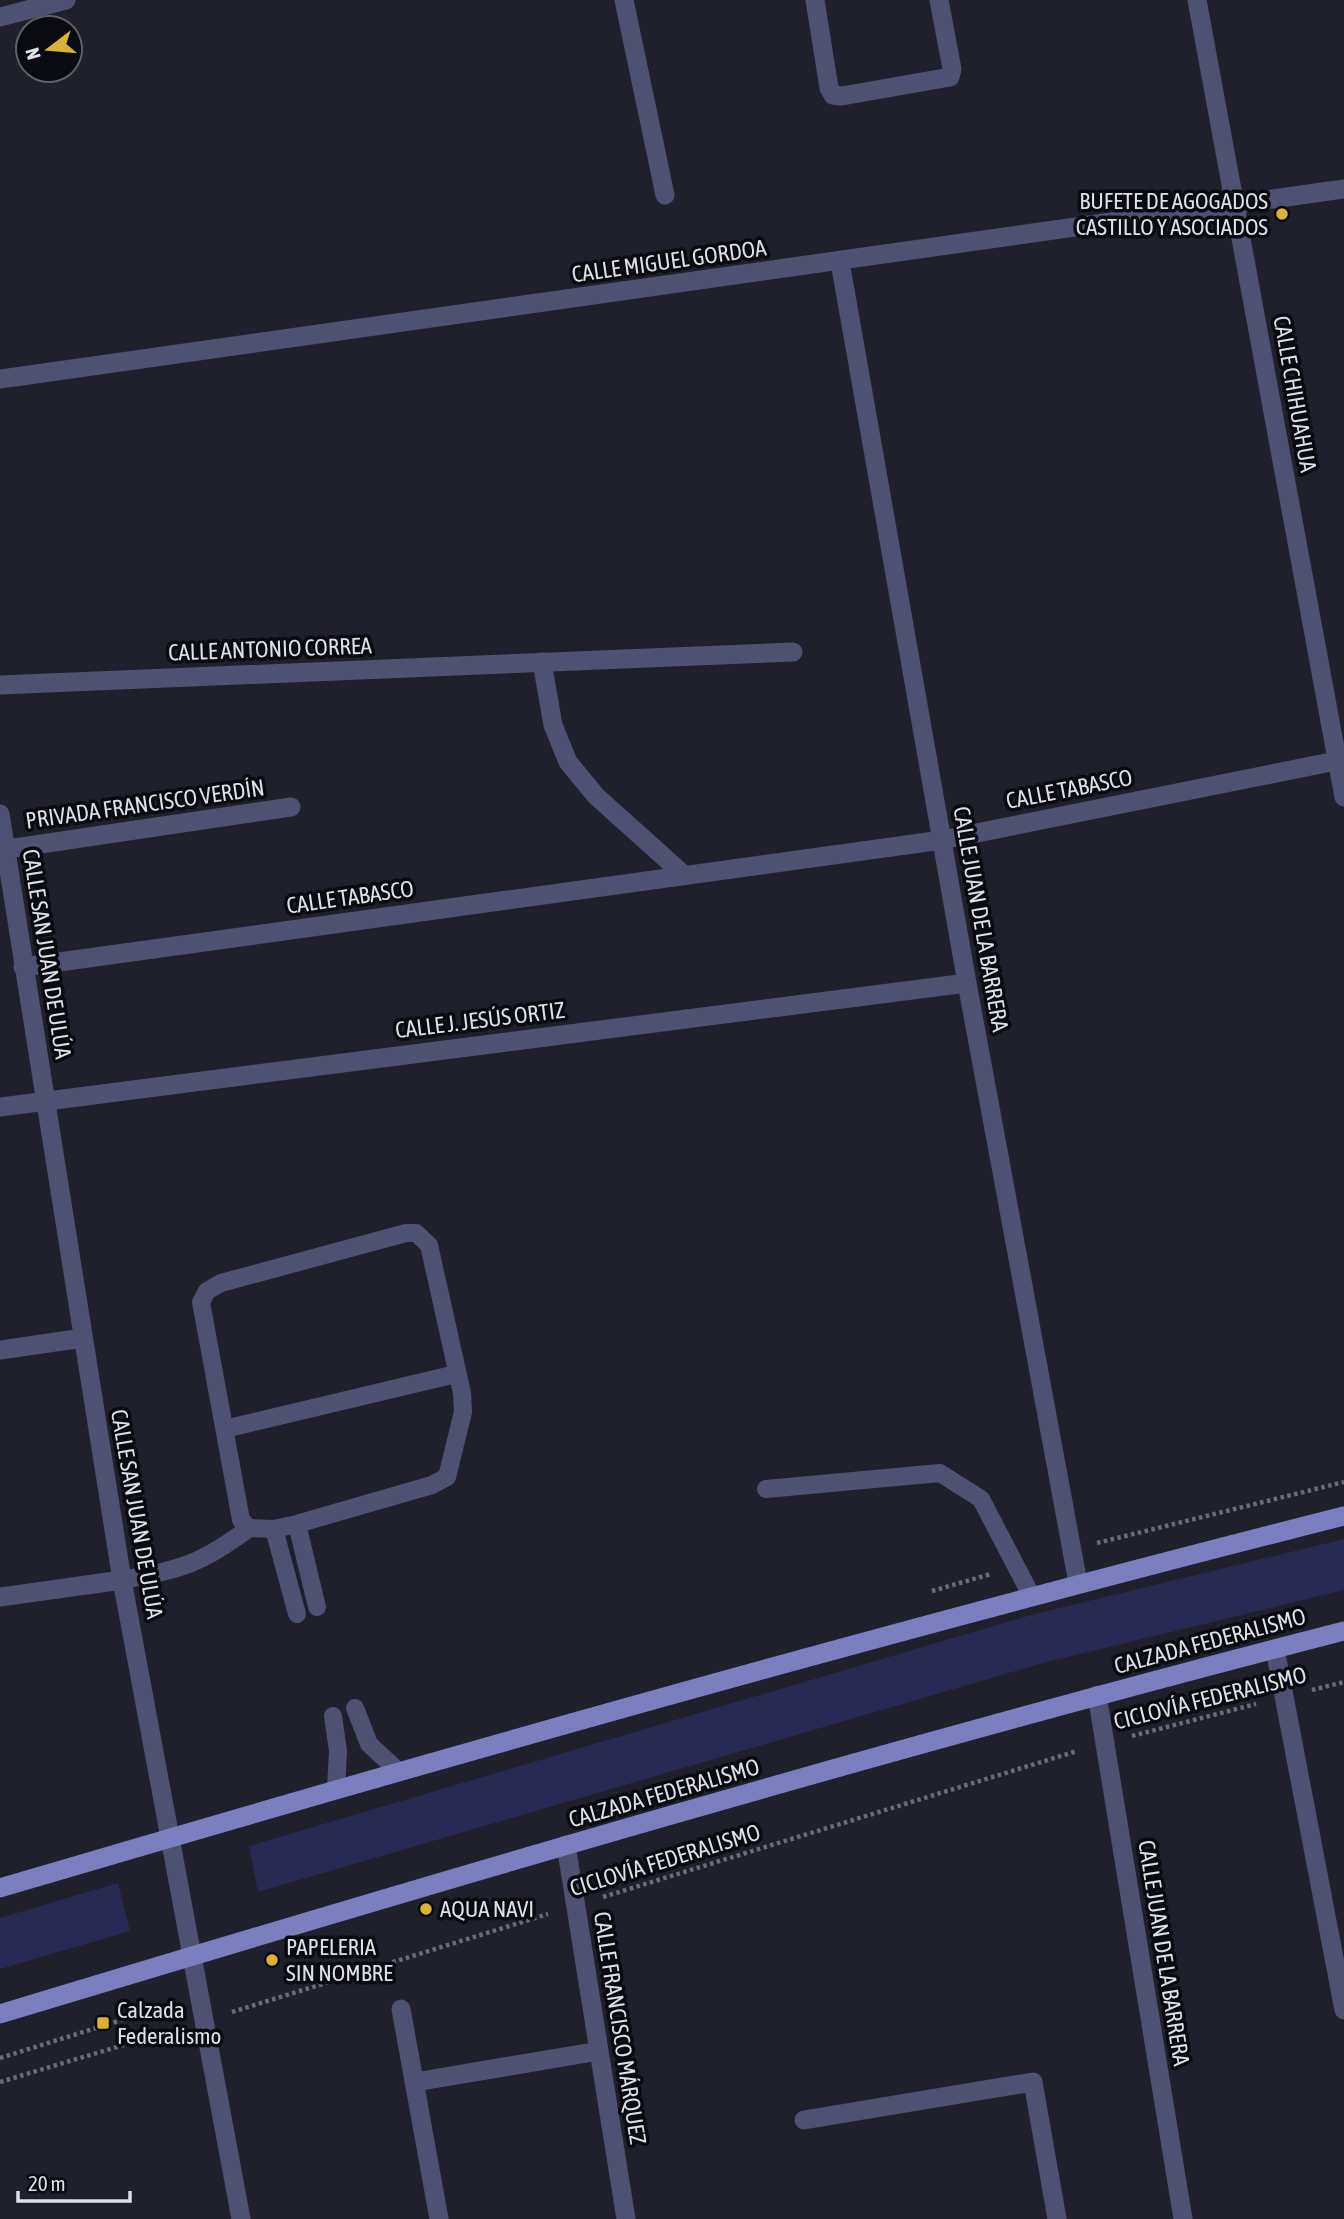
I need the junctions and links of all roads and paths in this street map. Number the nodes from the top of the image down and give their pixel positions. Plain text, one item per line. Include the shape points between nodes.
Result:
1 (66, 0) edge
2 (624, 0) edge
3 (815, 0) edge
4 (939, 0) edge
5 (1197, 0) edge
6 (0, 17) edge
7 (1344, 189) edge
8 (665, 195) dead end
9 (1236, 206) junction
10 (840, 262) junction
11 (0, 379) edge
12 (793, 652) dead end
13 (542, 662) junction
14 (0, 685) edge
15 (1338, 750) edge
16 (1344, 797) edge
17 (290, 807) dead end
18 (0, 814) edge
19 (942, 840) junction
20 (3, 850) edge
21 (684, 875) junction
22 (23, 967) junction
23 (967, 983) junction
24 (45, 1101) junction
25 (0, 1107) edge
26 (83, 1338) junction
27 (0, 1350) edge
28 (456, 1374) junction
29 (225, 1429) junction
30 (766, 1489) dead end
31 (1344, 1516) edge
32 (296, 1524) junction
33 (249, 1528) junction
34 (274, 1529) junction
35 (122, 1580) junction
36 (1078, 1583) junction
37 (1031, 1595) junction
38 (0, 1597) edge
39 (317, 1607) dead end
40 (297, 1614) dead end
41 (1344, 1631) edge
42 (1275, 1649) junction
43 (1344, 1682) edge
44 (1097, 1695) junction
45 (1284, 1697) junction
46 (355, 1708) dead end
47 (333, 1716) dead end
48 (1104, 1743) junction
49 (397, 1770) junction
50 (336, 1789) junction
51 (171, 1837) junction
52 (566, 1846) junction
53 (0, 1888) edge
54 (576, 1906) junction
55 (193, 1956) junction
56 (201, 1996) junction
57 (401, 2009) dead end
58 (1344, 2010) edge
59 (0, 2014) edge
60 (205, 2020) junction
61 (599, 2051) junction
62 (0, 2058) edge
63 (0, 2082) edge
64 (415, 2082) junction
65 (804, 2120) dead end
66 (241, 2219) edge
67 (439, 2219) edge
68 (626, 2219) edge
69 (1056, 2219) edge
70 (1183, 2219) edge

1 - 6 street
2 - 8 street
3 - 4 street via 833,95 950,77
5 - 9 street, CALLE CHIHUAHUA
7 - 9 street, CALLE MIGUEL GORDOA
9 - 10 street, CALLE MIGUEL GORDOA
9 - 15 street, CALLE CHIHUAHUA
10 - 11 street, CALLE MIGUEL GORDOA
10 - 19 street, CALLE JUAN DE LA BARRERA
12 - 13 street, CALLE ANTONIO CORREA
13 - 14 street, CALLE ANTONIO CORREA
13 - 21 street via 553,725 568,762 596,796
15 - 16 street, CALLE CHIHUAHUA
15 - 19 street, CALLE TABASCO
17 - 20 street, PRIVADA FRANCISCO VERDÍN
18 - 20 street, CALLE SAN JUAN DE ULÚA
19 - 21 street, CALLE TABASCO
19 - 23 street, CALLE JUAN DE LA BARRERA
20 - 22 street, CALLE SAN JUAN DE ULÚA
21 - 22 street, CALLE TABASCO
22 - 24 street, CALLE SAN JUAN DE ULÚA
23 - 24 street, CALLE J. JESÚS ORTIZ
23 - 36 street, CALLE JUAN DE LA BARRERA
24 - 25 street, CALLE J. JESÚS ORTIZ
24 - 26 street, CALLE SAN JUAN DE ULÚA
26 - 27 street
26 - 35 street, CALLE SAN JUAN DE ULÚA
28 - 29 lane
28 - 29 lane via 429,1245 416,1233 405,1233 221,1283 207,1291 201,1302
28 - 32 lane via 463,1412 447,1477
29 - 33 lane via 241,1520
30 - 37 lane via 940,1472 981,1499
31 - 36 main road
32 - 34 lane
32 - 39 lane
33 - 34 lane
33 - 35 lane via 192,1565
34 - 40 lane
35 - 38 street
35 - 51 street, CALLE SAN JUAN DE ULÚA
36 - 37 main road
37 - 49 main road
41 - 42 main road, CALZADA FEDERALISMO
42 - 44 main road, CALZADA FEDERALISMO
42 - 45 street
43 - 45 path, CICLOVÍA FEDERALISMO
44 - 48 street, CALLE JUAN DE LA BARRERA
44 - 52 main road, CALZADA FEDERALISMO
45 - 48 path, CICLOVÍA FEDERALISMO
45 - 58 street
46 - 49 lane via 369,1744
47 - 50 lane via 338,1751
48 - 54 path, CICLOVÍA FEDERALISMO
48 - 70 street, CALLE JUAN DE LA BARRERA
49 - 50 main road
50 - 51 main road
51 - 53 main road
51 - 55 street, CALLE SAN JUAN DE ULÚA
52 - 54 street, CALLE FRANCISCO MÁRQUEZ
52 - 55 main road, CALZADA FEDERALISMO
54 - 60 path, CICLOVÍA FEDERALISMO
54 - 61 street, CALLE FRANCISCO MÁRQUEZ
55 - 56 street, CALLE SAN JUAN DE ULÚA
55 - 59 main road, CALZADA FEDERALISMO
56 - 60 street, CALLE SAN JUAN DE ULÚA
56 - 62 path
57 - 64 street
60 - 63 path, CICLOVÍA FEDERALISMO
60 - 66 street, CALLE SAN JUAN DE ULÚA
61 - 64 street
61 - 68 street, CALLE FRANCISCO MÁRQUEZ
64 - 67 street
65 - 69 street via 1033,2082

